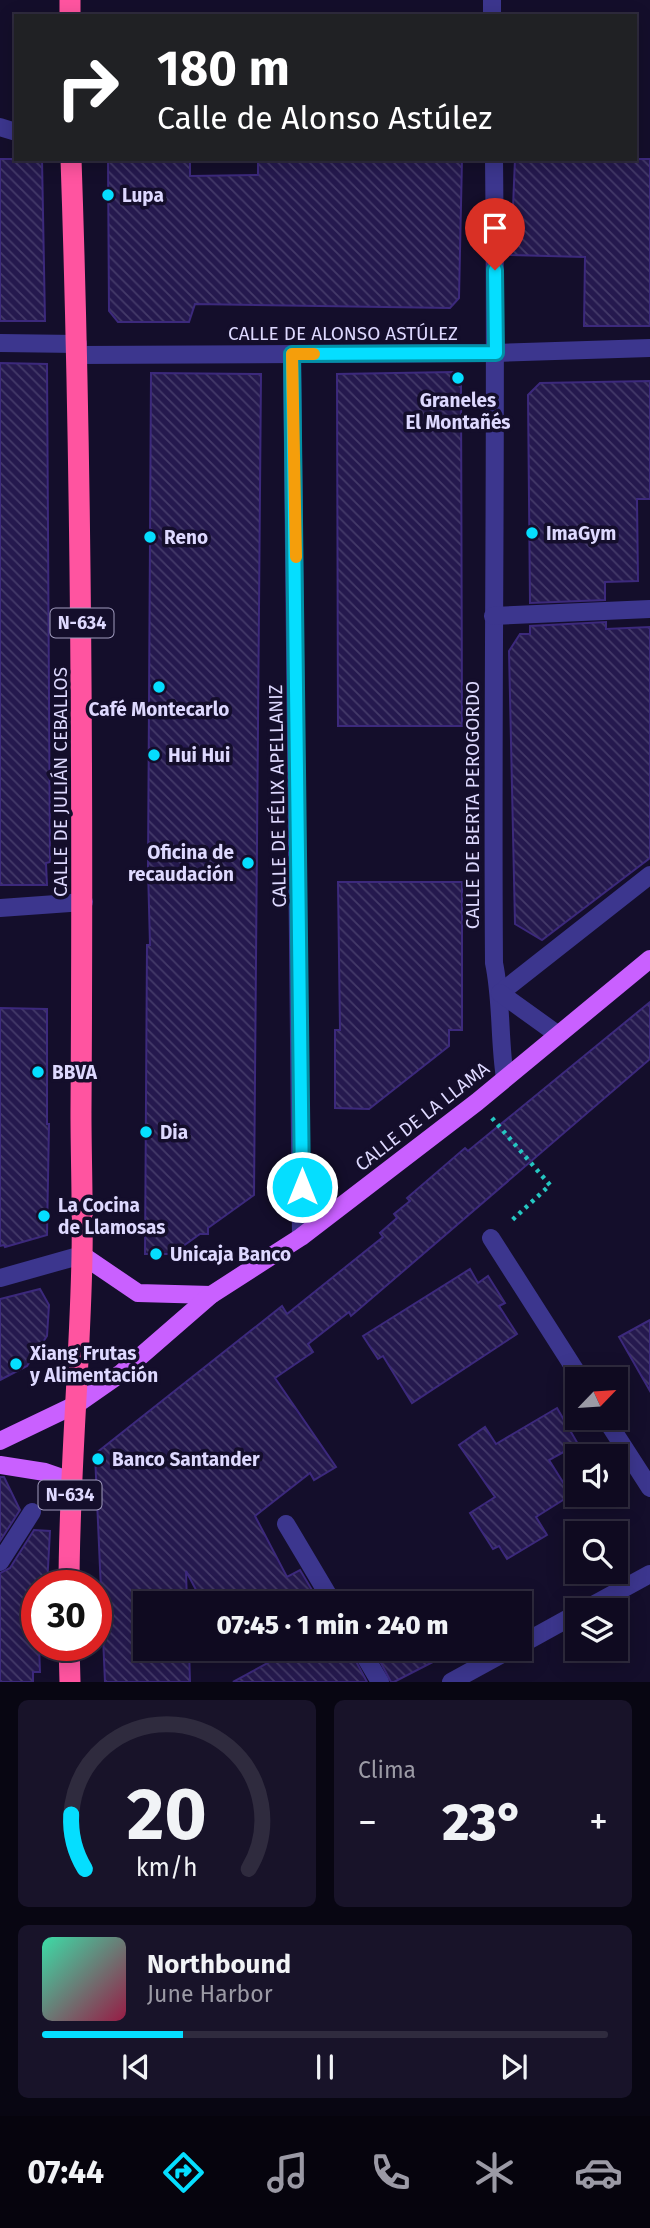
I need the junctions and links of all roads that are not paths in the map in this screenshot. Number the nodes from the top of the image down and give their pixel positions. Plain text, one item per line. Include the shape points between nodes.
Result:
1 (71, 161) edge
2 (494, 161) edge
3 (0, 343) edge
4 (650, 348) edge
5 (78, 350) junction
6 (496, 353) junction
7 (292, 354) junction
8 (650, 609) edge
9 (492, 616) junction
10 (650, 875) edge
11 (84, 902) junction
12 (0, 908) edge
13 (650, 958) edge
14 (500, 993) junction
15 (557, 1034) junction
16 (505, 1078) junction
17 (301, 1237) junction
18 (491, 1238) road end
19 (82, 1255) junction
20 (0, 1278) edge
21 (211, 1296) junction
22 (573, 1367) edge
23 (78, 1404) junction
24 (613, 1430) edge
25 (0, 1441) edge
26 (0, 1465) edge
27 (71, 1481) junction
28 (650, 1488) edge
29 (32, 1512) dead end
30 (286, 1524) dead end
31 (0, 1562) edge
32 (69, 1570) edge
33 (650, 1574) edge
34 (326, 1591) edge
35 (606, 1598) edge
36 (565, 1621) edge
37 (532, 1639) edge
38 (69, 1661) edge
39 (368, 1661) edge
40 (489, 1661) edge
41 (70, 1682) edge
42 (380, 1682) edge
43 (451, 1682) edge

1 - 5 highway, CALLE DE JULIÁN CEBALLOS / N-634
2 - 6 street, CALLE DE BERTA PEROGORDO
3 - 5 street, CALLE DE ALONSO ASTÚLEZ
4 - 6 street, CALLE DE ALONSO ASTÚLEZ
5 - 7 street, CALLE DE ALONSO ASTÚLEZ
5 - 11 highway, CALLE DE JULIÁN CEBALLOS / N-634
6 - 7 street, CALLE DE ALONSO ASTÚLEZ
6 - 9 street, CALLE DE BERTA PEROGORDO
7 - 17 street, CALLE DE FÉLIX APELLANIZ
8 - 9 street
9 - 14 street, CALLE DE BERTA PEROGORDO via 494,963
10 - 14 street
11 - 12 street
11 - 19 highway, CALLE DE JULIÁN CEBALLOS / N-634
13 - 15 main road, CALLE DE LA LLAMA
14 - 15 street
14 - 16 street, CALLE DE BERTA PEROGORDO
15 - 16 main road, CALLE DE LA LLAMA
16 - 17 main road, CALLE DE LA LLAMA
17 - 21 main road, CALLE DE LA LLAMA
18 - 22 street
19 - 20 street
19 - 21 main road via 138,1293
19 - 23 highway, CALLE DE JULIÁN CEBALLOS / N-634
21 - 23 main road, CALLE DE LA LLAMA
23 - 25 main road, CALLE DE LA LLAMA
23 - 27 highway, N-634
24 - 28 street
26 - 27 main road
27 - 32 highway, N-634
29 - 31 street
30 - 34 street
33 - 35 street
36 - 37 street
38 - 41 highway
39 - 42 street
40 - 43 street

